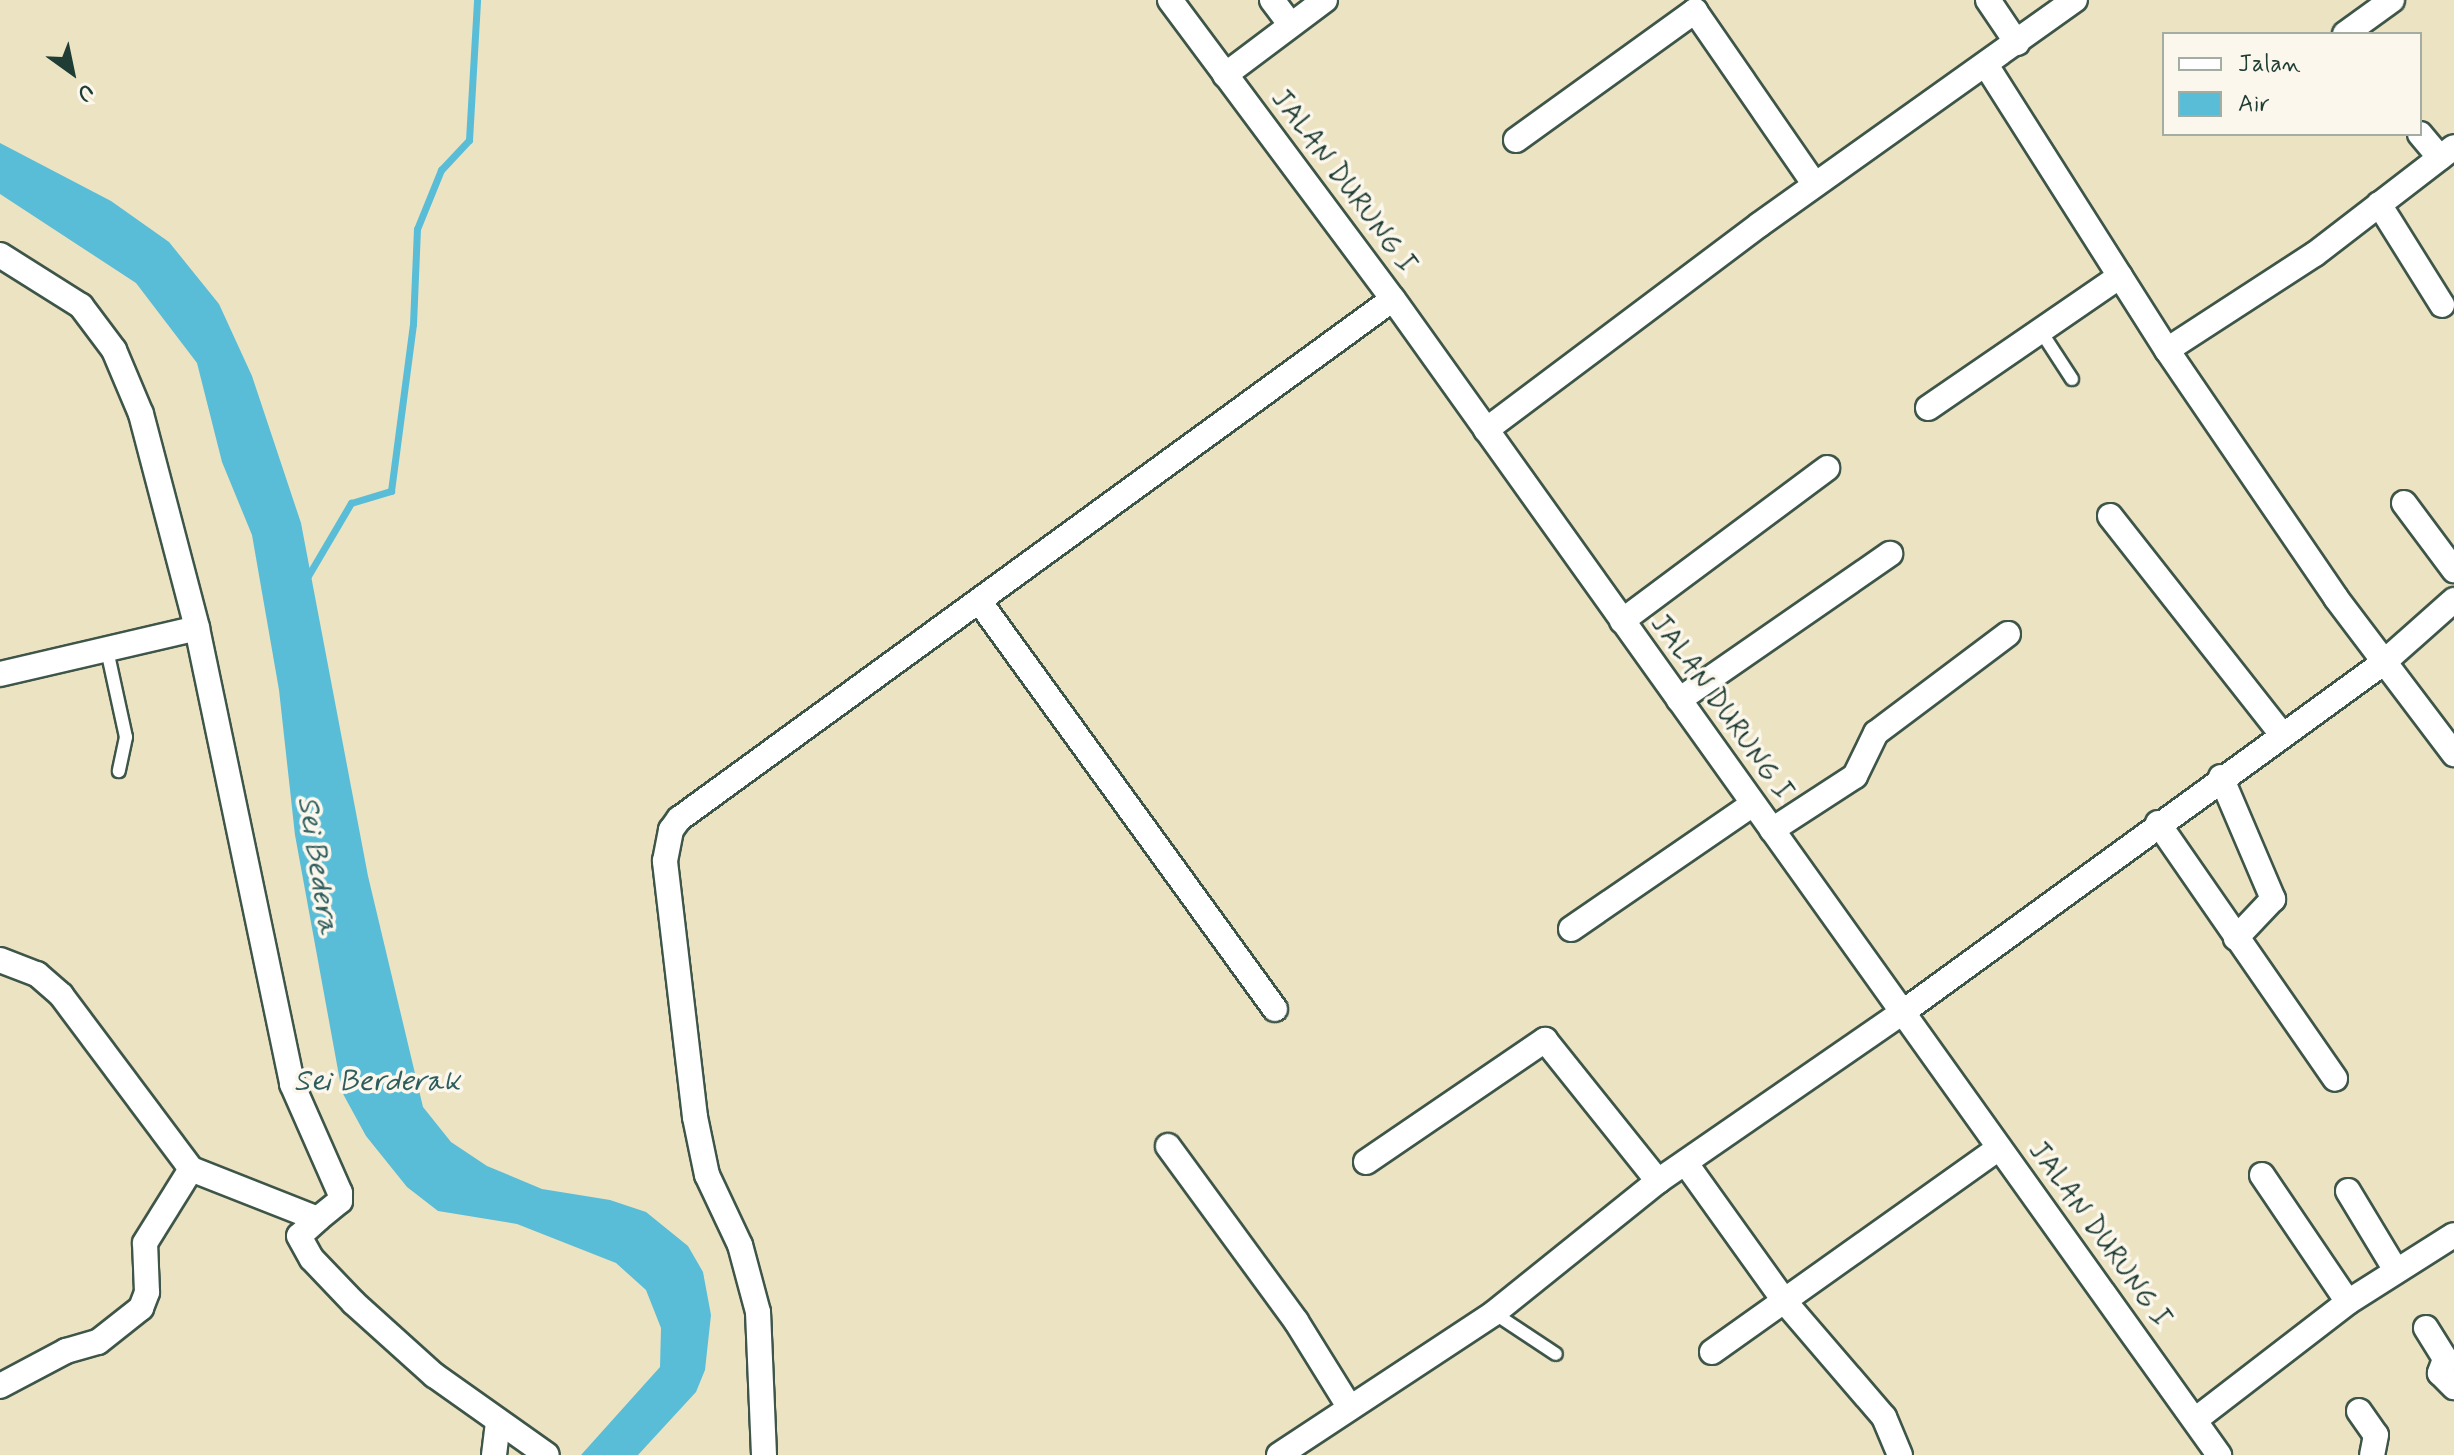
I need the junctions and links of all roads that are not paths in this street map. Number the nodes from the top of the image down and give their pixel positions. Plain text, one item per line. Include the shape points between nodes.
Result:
1 (1170, 0) edge
2 (1272, 0) edge
3 (1325, 0) edge
4 (1988, 0) edge
5 (2075, 0) edge
6 (2392, 0) edge
7 (1291, 25) junction
8 (2348, 32) edge
9 (2017, 43) junction
10 (1986, 65) junction
11 (1225, 75) junction
12 (2422, 135) edge
13 (1516, 140) dead end
14 (2447, 152) edge
15 (1815, 185) junction
16 (2379, 204) junction
17 (0, 255) edge
18 (2120, 276) junction
19 (1393, 299) junction
20 (2442, 305) dead end
21 (2042, 333) junction
22 (2167, 350) junction
23 (2072, 379) dead end
24 (1928, 408) dead end
25 (1486, 430) junction
26 (1827, 468) dead end
27 (2404, 503) dead end
28 (2110, 516) dead end
29 (1890, 554) dead end
30 (2454, 570) edge
31 (2454, 600) edge
32 (979, 601) junction
33 (1622, 621) junction
34 (197, 628) junction
35 (2008, 634) dead end
36 (107, 650) junction
37 (2383, 663) junction
38 (0, 674) edge
39 (1679, 700) junction
40 (2281, 733) junction
41 (2454, 754) edge
42 (119, 771) dead end
43 (2221, 777) junction
44 (1753, 804) junction
45 (2158, 823) junction
46 (1772, 830) junction
47 (1571, 929) dead end
48 (2236, 938) junction
49 (0, 960) edge
50 (1275, 1009) dead end
51 (1903, 1012) junction
52 (2335, 1079) dead end
53 (1168, 1146) dead end
54 (1999, 1148) junction
55 (1366, 1162) dead end
56 (1687, 1165) junction
57 (191, 1169) junction
58 (2262, 1175) dead end
59 (1658, 1181) junction
60 (2348, 1191) dead end
61 (318, 1219) junction
62 (2454, 1235) edge
63 (2395, 1269) junction
64 (1785, 1302) junction
65 (2348, 1302) junction
66 (1494, 1313) junction
67 (2426, 1328) dead end
68 (1712, 1352) dead end
69 (1556, 1354) dead end
70 (0, 1386) edge
71 (2454, 1387) edge
72 (1350, 1408) junction
73 (2359, 1411) dead end
74 (2195, 1420) junction
75 (498, 1423) junction
76 (539, 1449) edge
77 (494, 1455) edge
78 (764, 1455) edge
79 (1279, 1455) edge
80 (1900, 1455) edge
81 (2219, 1455) edge
82 (2372, 1455) edge

1 - 11 street, JALAN DURUNG I
2 - 7 street
3 - 7 street
4 - 9 street
5 - 9 street
6 - 8 street
7 - 11 street
9 - 10 street
10 - 15 street
10 - 18 street
11 - 19 street, JALAN DURUNG I
12 - 14 street
13 - 15 street via 1695,11
14 - 16 street
15 - 25 street
16 - 20 street
16 - 22 street via 2315,254
17 - 34 street via 72,298 114,350 141,414
18 - 21 street
18 - 22 street
19 - 25 street, JALAN DURUNG I
19 - 32 street
21 - 23 lane
21 - 24 street
22 - 37 street
25 - 33 street, JALAN DURUNG I
26 - 33 street
27 - 30 street
28 - 40 street
29 - 39 street
31 - 37 street
32 - 50 street
32 - 78 street via 679,819 665,843 707,1175 740,1245 758,1312
33 - 39 street, JALAN DURUNG I
34 - 36 street
34 - 61 street via 292,1084 340,1193 340,1201
35 - 46 street via 1876,733 1855,776
36 - 38 street
36 - 42 lane via 126,737
37 - 40 street
37 - 41 street
39 - 44 street, JALAN DURUNG I
40 - 43 street
43 - 45 street
43 - 48 street via 2273,899
44 - 46 street, JALAN DURUNG I
44 - 47 street
45 - 48 street
45 - 51 street
46 - 51 street, JALAN DURUNG I
48 - 52 street
49 - 57 street via 37,974 61,995
51 - 54 street, JALAN DURUNG I
51 - 56 street
53 - 72 street via 1296,1321
54 - 64 street
54 - 74 street, JALAN DURUNG I
55 - 59 street via 1545,1040
56 - 59 street
56 - 64 street
57 - 61 street
57 - 70 street via 142,1250 147,1292 141,1308 98,1342 66,1351
58 - 65 street
59 - 66 street
60 - 63 street
61 - 75 street via 299,1236 312,1259 384,1332
62 - 63 street
63 - 65 street
64 - 68 street
64 - 80 street via 1884,1417
65 - 74 street
66 - 69 lane
66 - 72 street
67 - 71 street via 2445,1359 2440,1373
72 - 79 street
73 - 82 street via 2376,1435
74 - 81 street, JALAN DURUNG I
75 - 76 street
75 - 77 street

